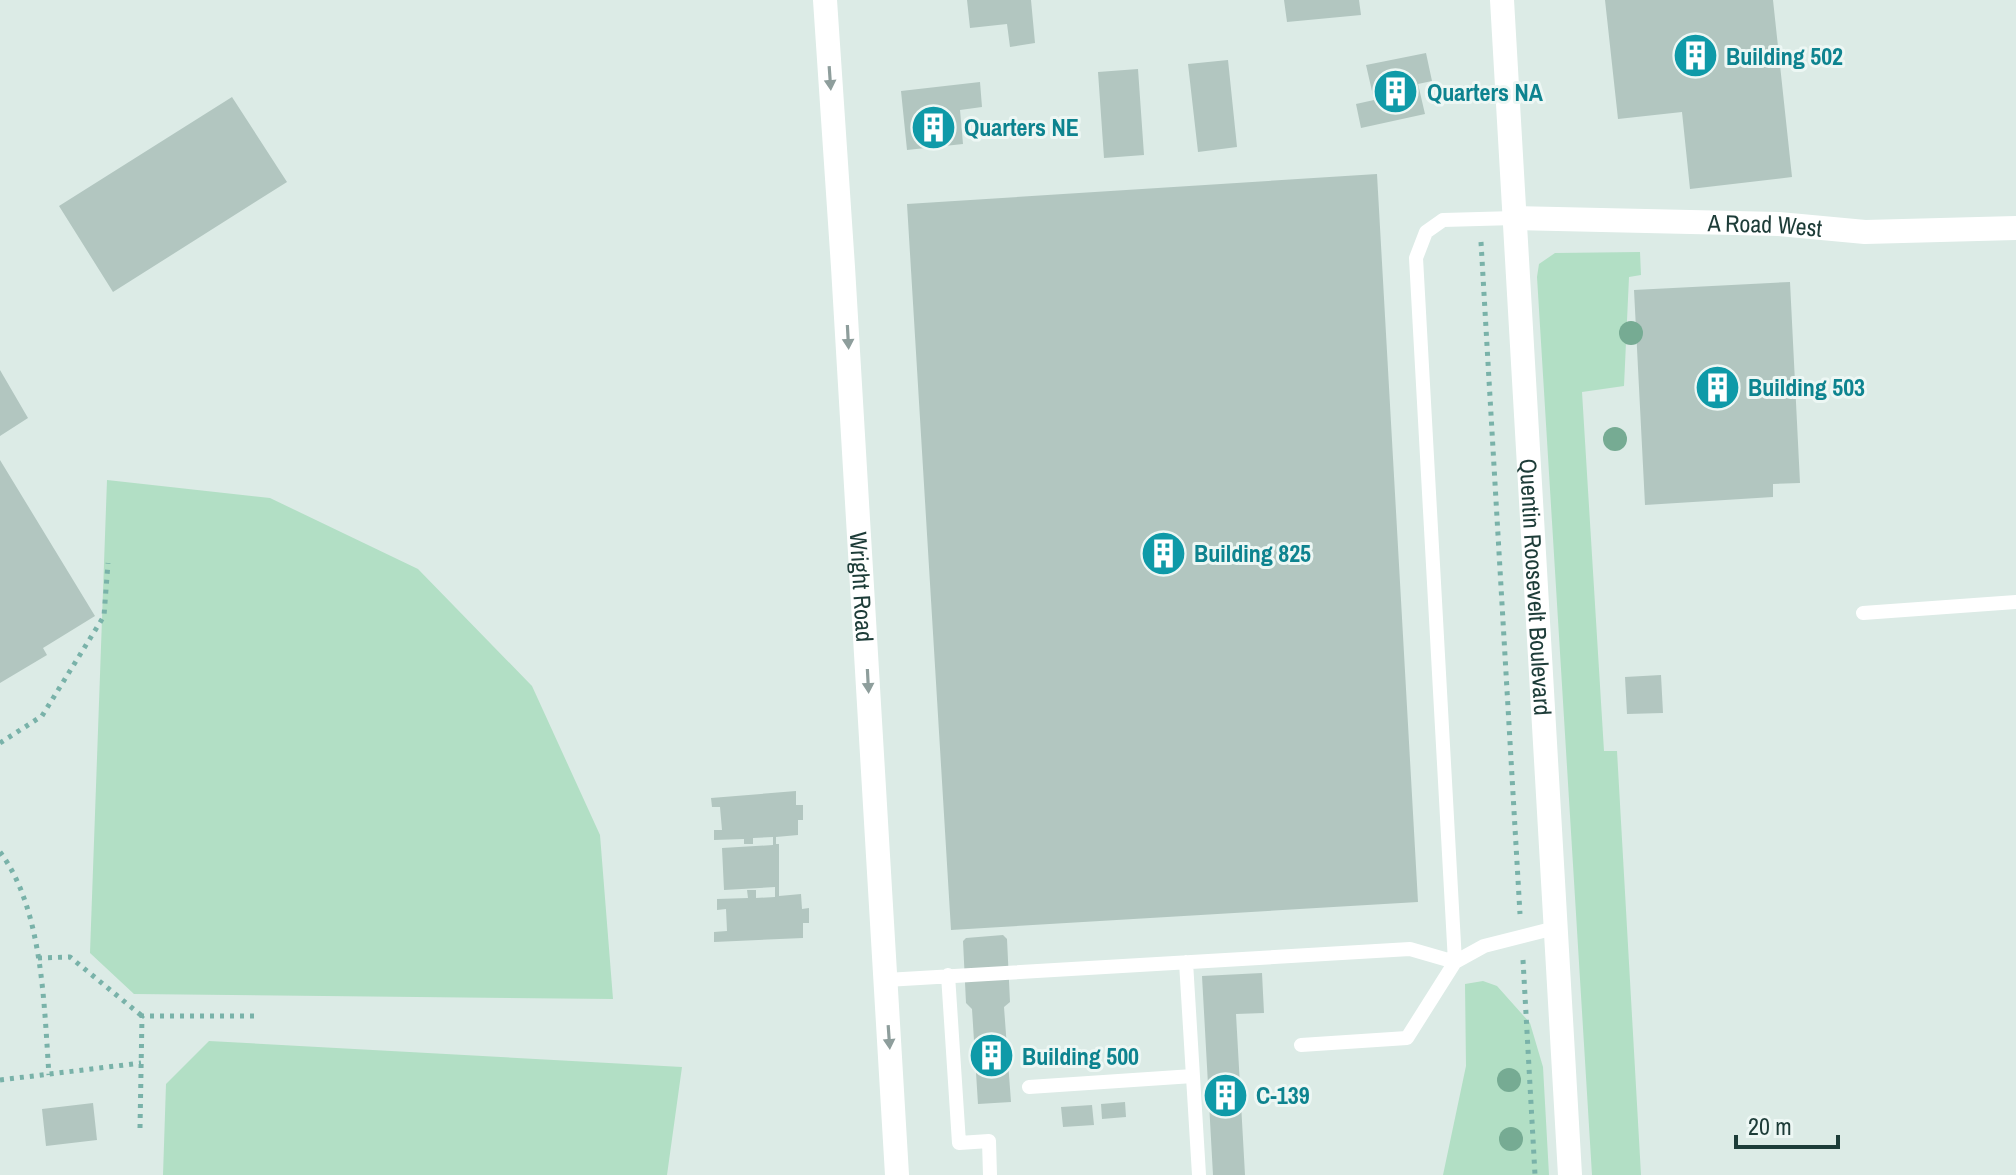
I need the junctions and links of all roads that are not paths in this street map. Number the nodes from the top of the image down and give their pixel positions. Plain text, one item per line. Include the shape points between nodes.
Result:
1 (825, 0) edge
2 (1502, 0) edge
3 (1515, 218) junction
4 (2016, 228) edge
5 (2016, 602) edge
6 (1863, 613) dead end
7 (1555, 928) junction
8 (1186, 962) junction
9 (1455, 962) junction
10 (948, 975) junction
11 (886, 980) junction
12 (1301, 1045) dead end
13 (1193, 1076) junction
14 (1029, 1087) dead end
15 (894, 1169) edge
16 (990, 1175) edge
17 (1199, 1175) edge
18 (1570, 1175) edge

1 -> 11 street, Wright Road
2 - 3 street, Quentin Roosevelt Boulevard
3 - 4 street, A Road West via 1779,224 1865,232
3 - 7 street, Quentin Roosevelt Boulevard
3 - 9 lane via 1443,220 1426,232 1416,258
5 - 6 lane
7 - 9 lane via 1484,946
7 - 18 street, Quentin Roosevelt Boulevard
8 - 9 lane via 1410,949
8 - 10 lane
8 - 13 lane
9 - 12 lane via 1407,1038
10 - 11 lane
10 - 16 lane via 959,1143 989,1141
11 -> 15 street, Wright Road
13 - 14 lane
13 - 17 lane

